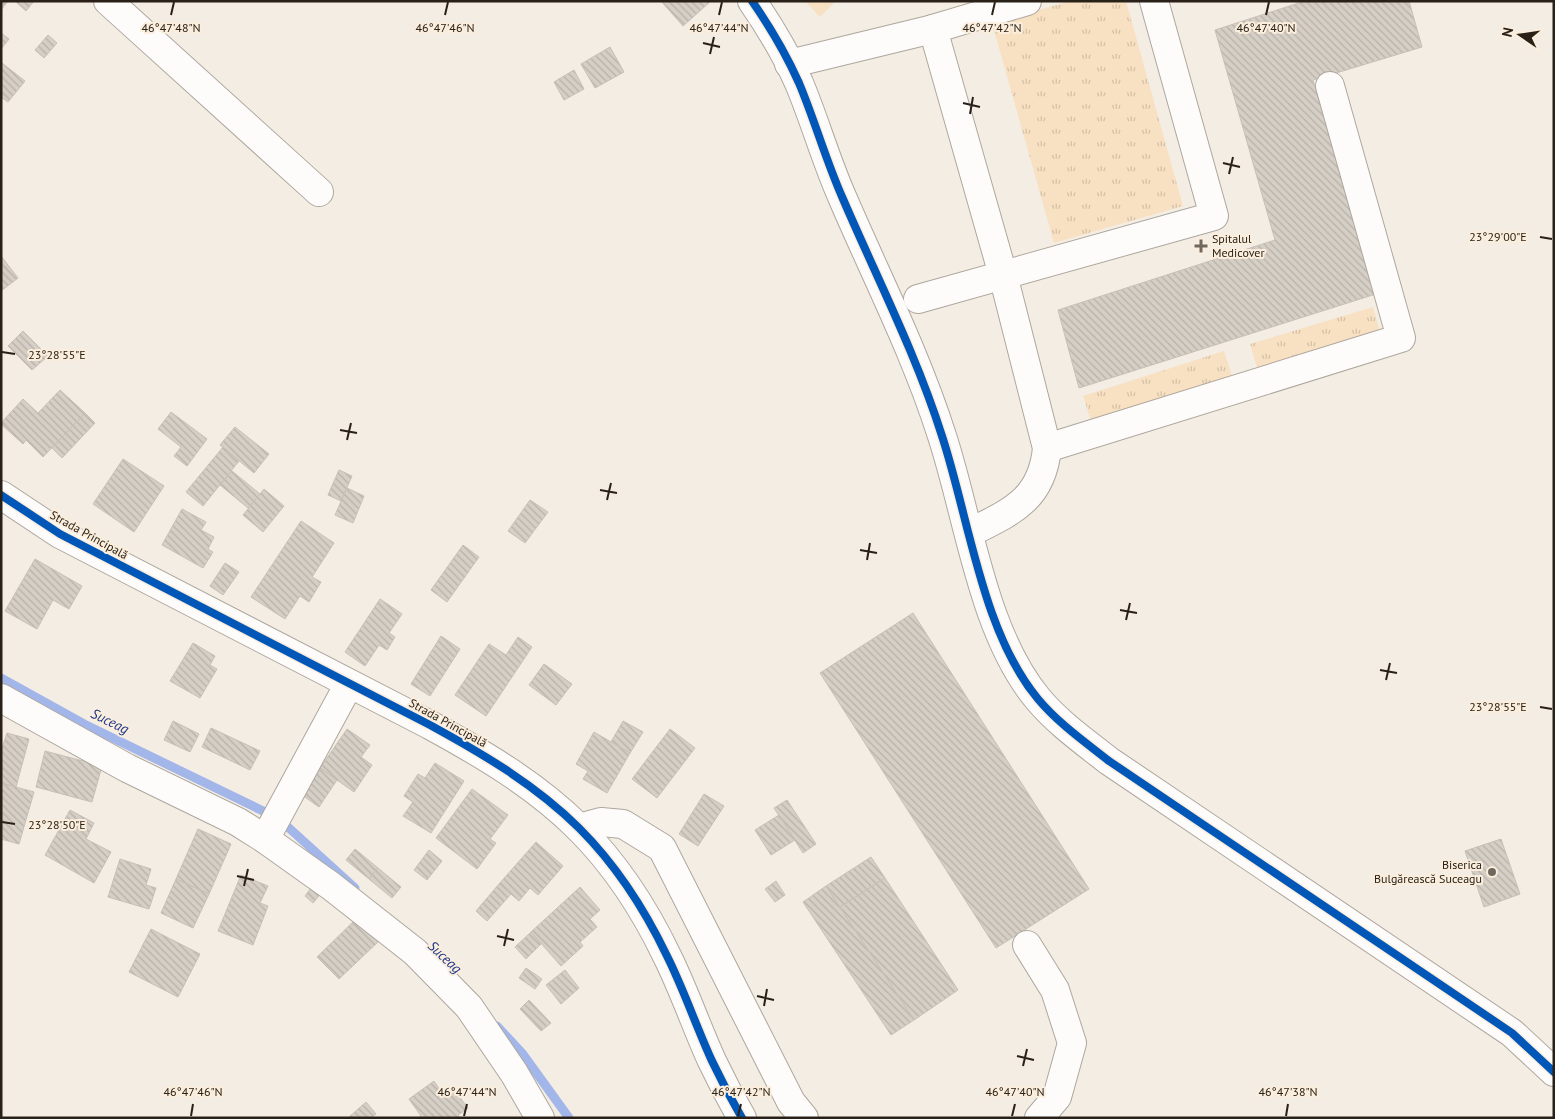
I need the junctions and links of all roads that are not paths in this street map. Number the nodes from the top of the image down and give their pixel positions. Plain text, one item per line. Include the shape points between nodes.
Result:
1 (108, 1) edge
2 (752, 1) edge
3 (1026, 1) edge
4 (1154, 1) edge
5 (934, 29) junction
6 (789, 64) junction
7 (1330, 86) dead end
8 (319, 192) dead end
9 (1003, 275) junction
10 (918, 299) dead end
11 (1047, 448) junction
12 (1, 495) edge
13 (969, 533) junction
14 (349, 684) junction
15 (1, 698) edge
16 (273, 826) junction
17 (579, 828) junction
18 (1027, 945) dead end
19 (1554, 1072) edge
20 (540, 1118) edge
21 (742, 1118) edge
22 (804, 1118) edge
23 (1039, 1118) edge

1 - 8 street
2 - 6 street
3 - 5 street
4 - 9 street via 1214,216
5 - 6 street
5 - 9 street
6 - 13 street via 842,197 922,378 943,437
7 - 11 street via 1400,338
9 - 10 street
9 - 11 street
11 - 13 street via 1037,487 1009,513
12 - 14 street, Strada Principală via 60,534
13 - 19 street via 991,610 1020,674 1038,700 1068,729 1109,761 1512,1033
14 - 16 street
14 - 17 street, Strada Principală via 508,770
15 - 16 street via 127,768 238,822
16 - 20 street via 331,886 415,952 469,1007
17 - 21 street, Strada Principală via 619,875 654,930 712,1061
17 - 22 street via 601,822 623,824 662,848 791,1102
18 - 23 street via 1055,990 1072,1043 1057,1097

